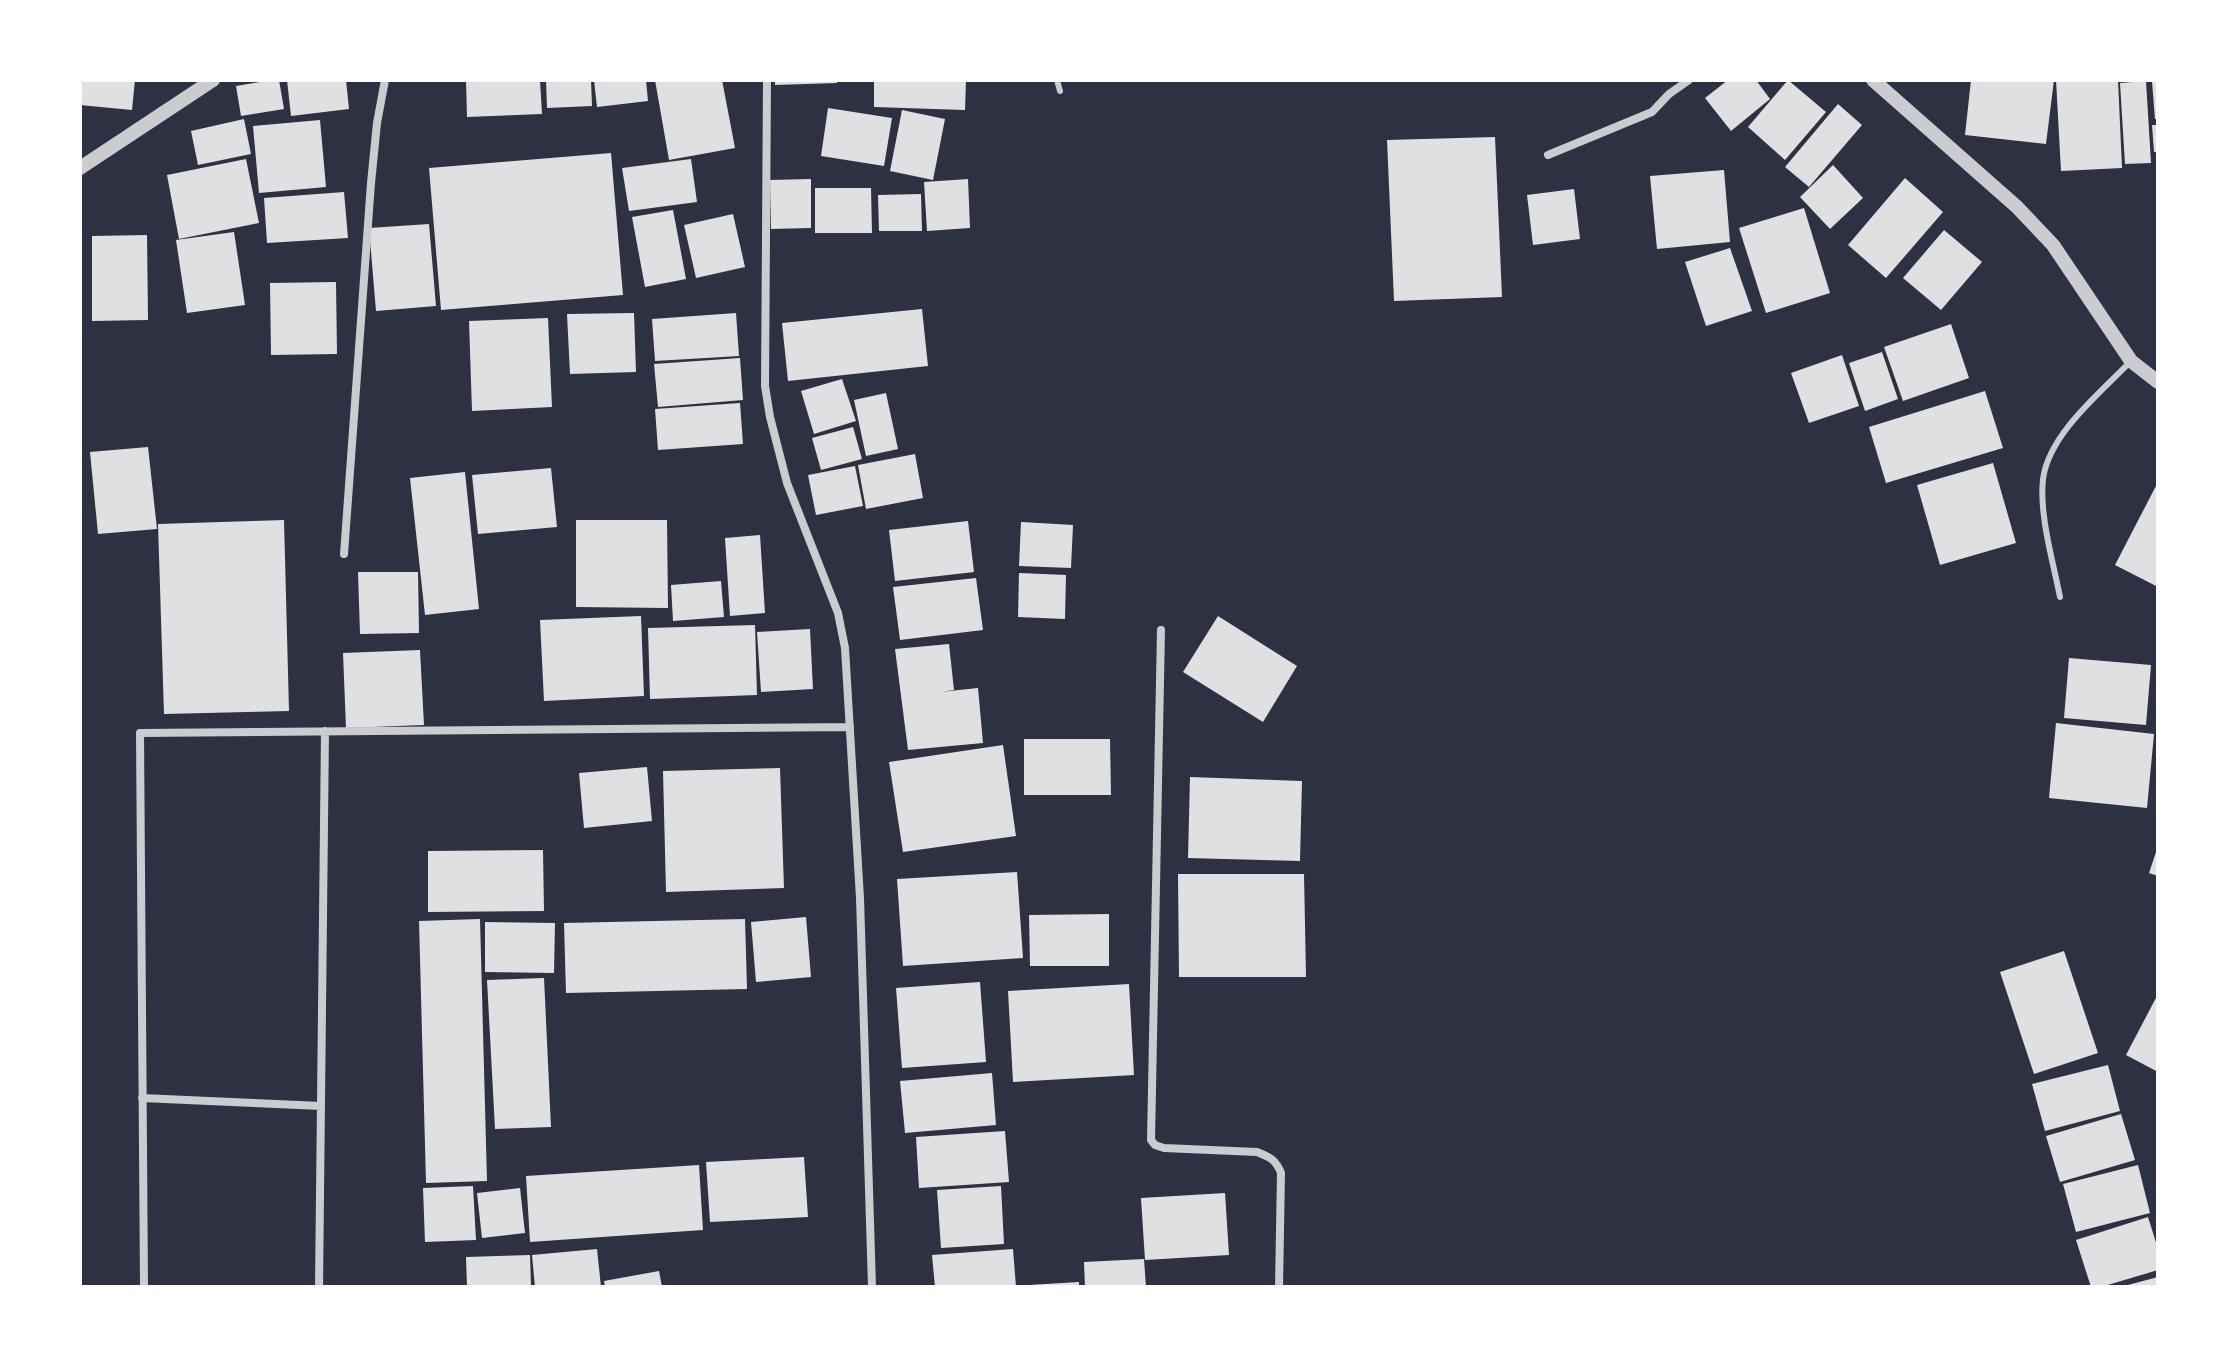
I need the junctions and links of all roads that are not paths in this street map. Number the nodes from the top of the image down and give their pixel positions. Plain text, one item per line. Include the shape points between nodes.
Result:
1 (213, 80) edge
2 (385, 80) edge
3 (767, 80) edge
4 (1057, 80) edge
5 (1689, 80) edge
6 (1873, 80) edge
7 (1060, 91) dead end
8 (1548, 155) dead end
9 (80, 168) edge
10 (2131, 361) junction
11 (2158, 382) edge
12 (344, 554) dead end
13 (2060, 597) dead end
14 (1161, 630) dead end
15 (850, 727) junction
16 (325, 731) junction
17 (142, 1098) junction
18 (321, 1106) junction
19 (144, 1287) edge
20 (319, 1287) edge
21 (872, 1287) edge
22 (1279, 1287) edge

1 - 9 street
2 - 12 street via 371,183
3 - 15 street via 765,386 787,483 838,613
4 - 7 lane
5 - 8 street via 1652,112
6 - 10 street via 2053,245
10 - 11 street
10 - 13 lane via 2064,431 2043,479
14 - 22 street via 1151,1140 1164,1148 1257,1152 1277,1163
15 - 16 street
15 - 21 street
16 - 17 street via 140,733
16 - 18 street
17 - 18 street
17 - 19 street
18 - 20 street

